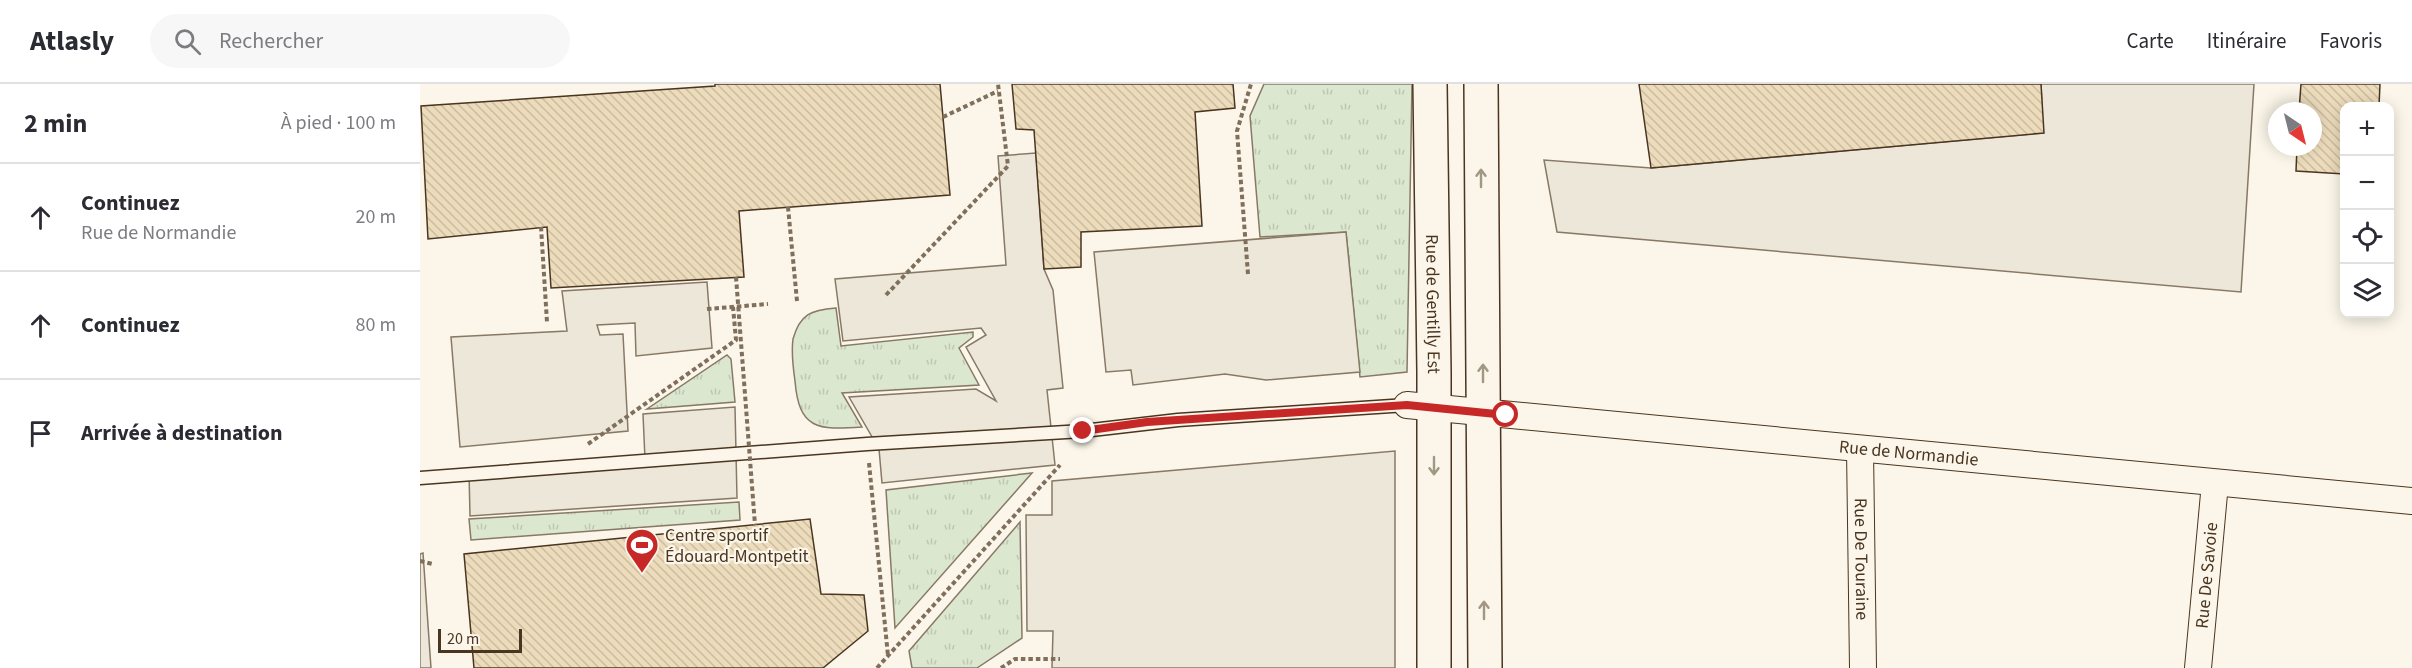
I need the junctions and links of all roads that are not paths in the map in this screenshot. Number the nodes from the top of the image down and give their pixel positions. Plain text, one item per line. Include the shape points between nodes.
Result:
1 (1430, 84) edge
2 (1481, 84) edge
3 (1420, 406) junction
4 (1483, 412) junction
5 (1860, 448) junction
6 (420, 478) edge
7 (2215, 483) junction
8 (2412, 501) edge
9 (1434, 668) edge
10 (1485, 668) edge
11 (1863, 668) edge
12 (2198, 668) edge

1 - 3 street, Rue de Gentilly Est
4 -> 2 street
3 - 4 street, Rue de Normandie
3 - 6 lane via 1147,422 1059,433
3 -> 9 street, Rue de Gentilly Est
4 - 5 street, Rue de Normandie
10 -> 4 street
5 - 7 street, Rue de Normandie
5 - 11 street, Rue De Touraine
7 - 8 street, Rue de Normandie
7 - 12 street, Rue De Savoie

